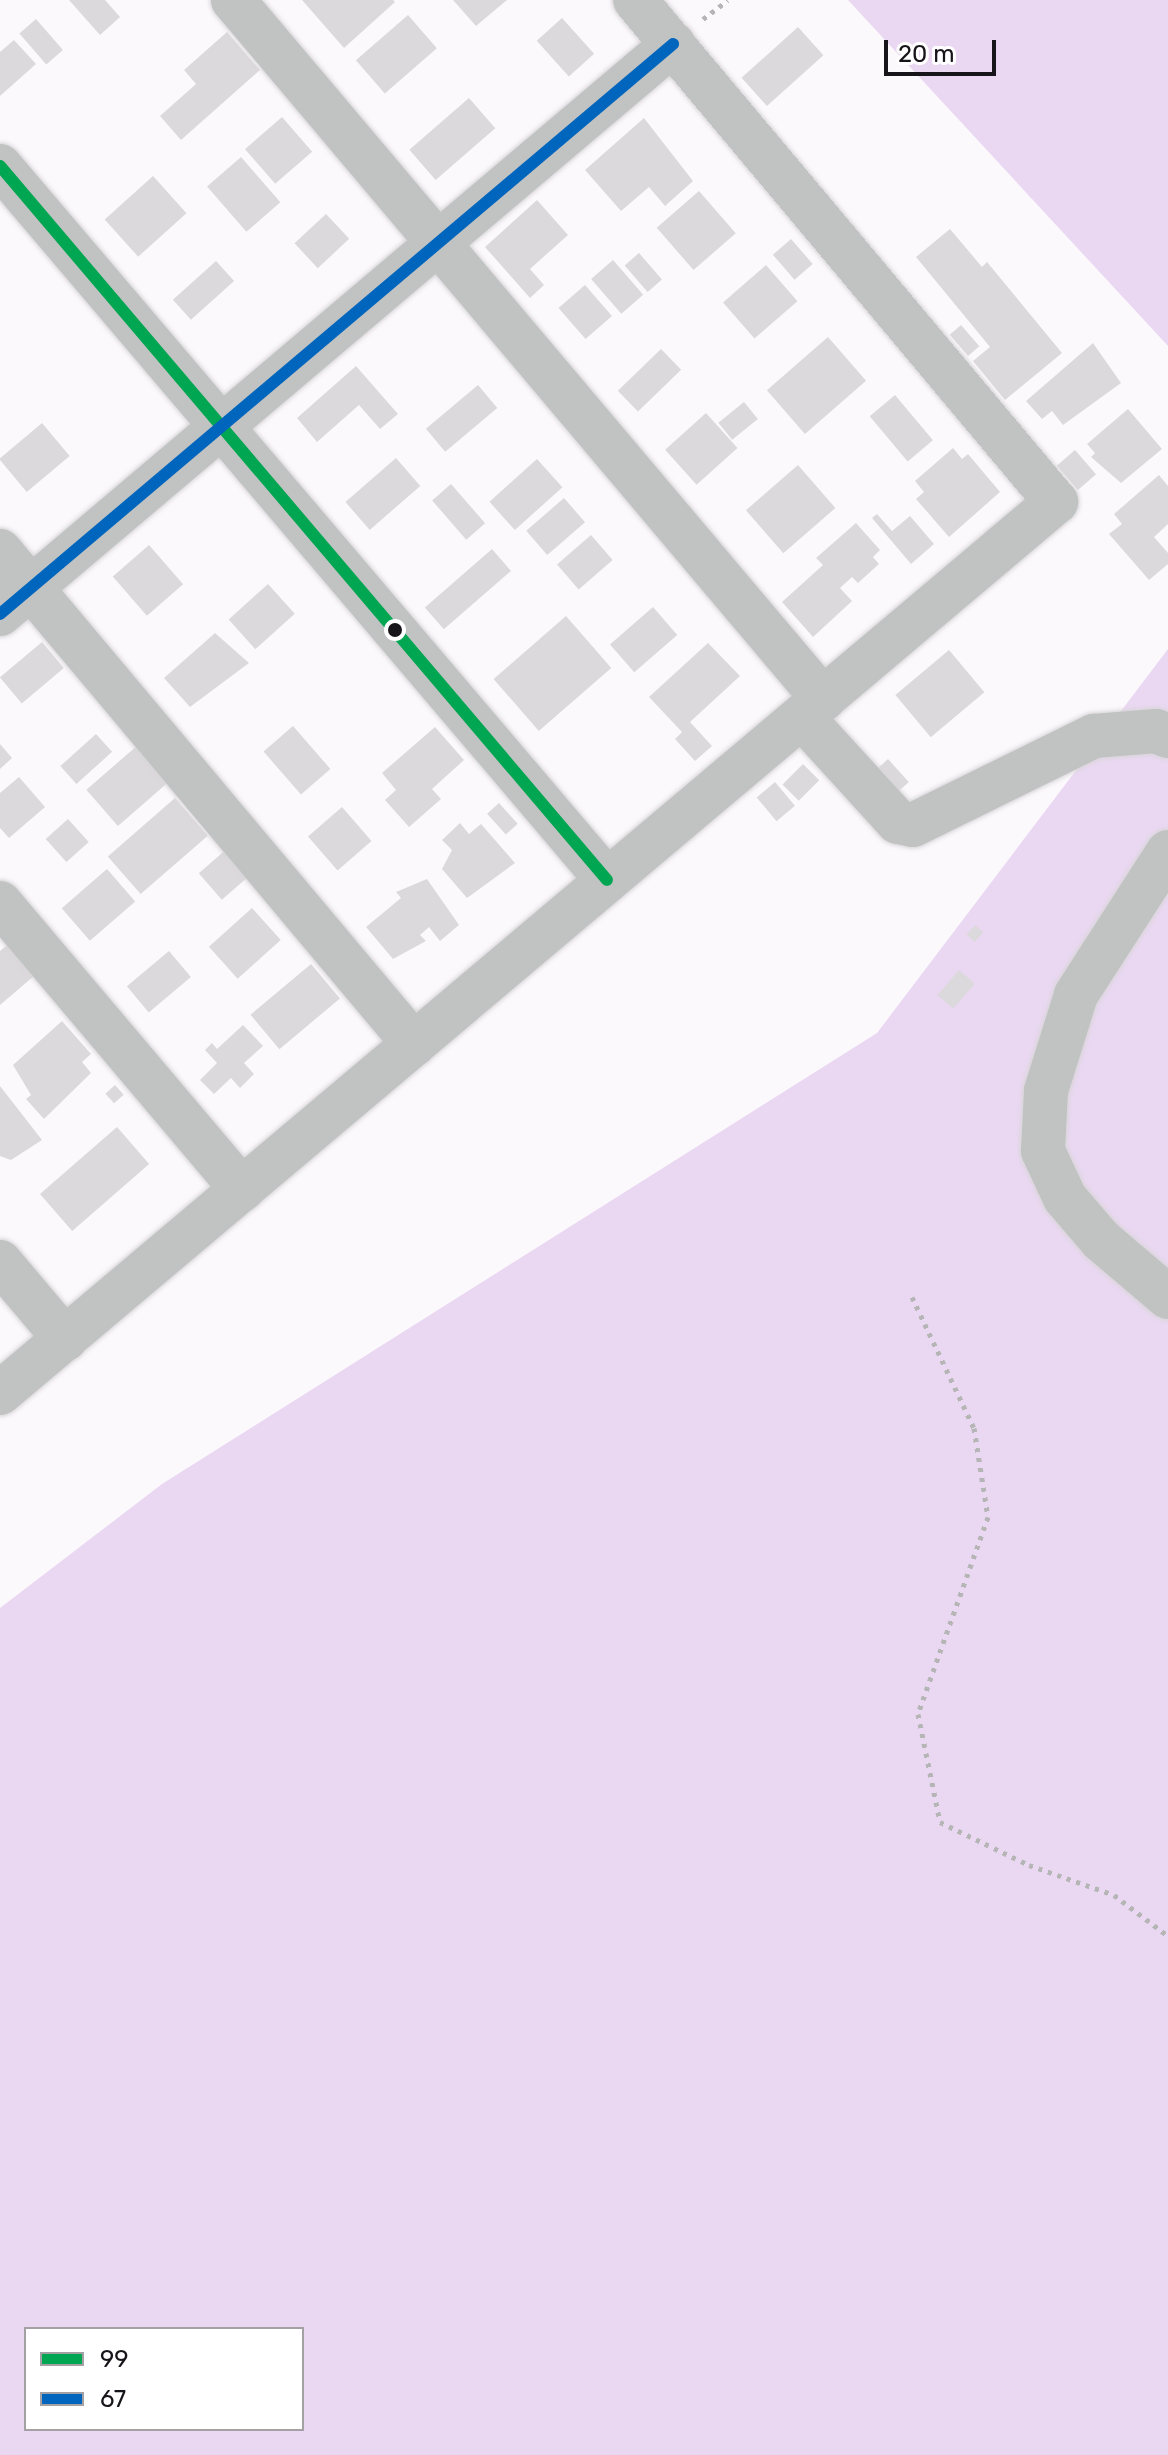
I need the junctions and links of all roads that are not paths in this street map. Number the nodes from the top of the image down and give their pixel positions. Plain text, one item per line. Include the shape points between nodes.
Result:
1 (233, 0) edge
2 (635, 0) edge
3 (673, 44) junction
4 (0, 166) edge
5 (438, 243) junction
6 (221, 427) junction
7 (0, 551) edge
8 (16, 601) edge
9 (812, 708) junction
10 (1168, 736) edge
11 (1168, 852) edge
12 (607, 880) junction
13 (0, 903) edge
14 (414, 1044) junction
15 (242, 1189) junction
16 (0, 1262) edge
17 (1168, 1297) edge
18 (65, 1339) junction
19 (0, 1393) edge

1 - 5 street
2 - 3 street
3 - 5 street
3 - 9 street via 1056,502
4 - 6 street
5 - 6 street
5 - 9 street
6 - 8 street
6 - 12 street
7 - 8 street
8 - 14 street
9 - 10 street via 898,822 913,825 1094,736 1156,731
9 - 12 street
11 - 17 street via 1076,995 1046,1091 1043,1151 1065,1198 1101,1240
12 - 14 street
13 - 15 street
14 - 15 street
15 - 18 street
16 - 18 street
18 - 19 street

